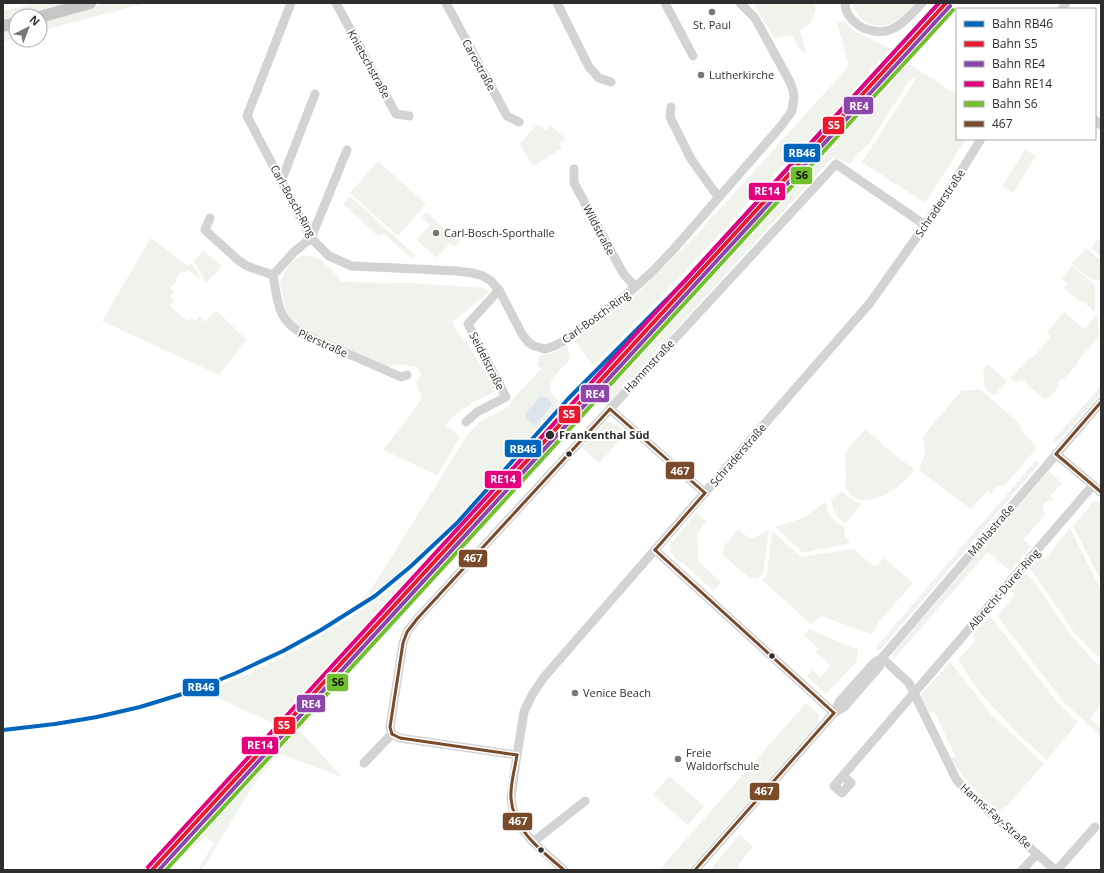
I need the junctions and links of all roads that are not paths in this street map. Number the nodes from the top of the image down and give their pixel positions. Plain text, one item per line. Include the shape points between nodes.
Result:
1 (90, 3) edge
2 (291, 3) edge
3 (336, 3) edge
4 (446, 3) edge
5 (556, 3) edge
6 (665, 3) edge
7 (740, 3) edge
8 (845, 3) edge
9 (922, 3) edge
10 (48, 14) edge
11 (693, 56) dead end
12 (611, 82) dead end
13 (315, 94) dead end
14 (671, 106) dead end
15 (409, 116) dead end
16 (519, 122) dead end
17 (980, 140) edge
18 (347, 150) dead end
19 (574, 168) dead end
20 (281, 182) junction
21 (719, 197) junction
22 (210, 218) dead end
23 (925, 225) junction
24 (312, 238) junction
25 (272, 275) junction
26 (635, 288) junction
27 (499, 290) junction
28 (407, 375) dead end
29 (1101, 402) edge
30 (610, 409) junction
31 (466, 422) dead end
32 (1056, 454) junction
33 (1093, 485) junction
34 (1101, 492) edge
35 (705, 493) junction
36 (655, 550) junction
37 (882, 658) junction
38 (914, 692) junction
39 (834, 712) junction
40 (392, 734) junction
41 (517, 755) junction
42 (364, 763) dead end
43 (843, 776) dead end
44 (585, 802) dead end
45 (1095, 827) dead end
46 (533, 842) junction
47 (1037, 854) junction
48 (564, 870) edge
49 (695, 870) edge
50 (1022, 870) edge
51 (1056, 870) edge

1 - 10 main road
2 - 20 street, Carl-Bosch-Ring via 247,116
3 - 15 street, Knietschstraße via 396,114
4 - 16 street, Carostraße via 507,116
5 - 12 street via 589,67 599,78
6 - 11 street
7 - 21 street, Carl-Bosch-Ring via 754,17 783,70 793,90 794,105 788,118
8 - 9 street via 852,20 862,28 881,32 893,29 903,22
13 - 20 street
14 - 21 street via 670,117 691,158
17 - 23 street, Schraderstraße
18 - 24 street
19 - 26 street, Wildstraße via 574,183 623,273
20 - 24 street, Carl-Bosch-Ring
21 - 26 street, Carl-Bosch-Ring via 661,263
22 - 25 street via 205,230 238,260
23 - 30 street, Hammstraße via 836,164
23 - 35 street, Schraderstraße via 870,304
24 - 25 street
24 - 27 street, Carl-Bosch-Ring via 329,256 352,266 473,273 483,276
25 - 28 street, Pierstraße via 280,312 294,330 401,377
26 - 27 street, Carl-Bosch-Ring via 567,339 545,349 534,346 526,339
27 - 31 street, Seidelstraße via 468,324 506,397 477,412
29 - 32 street, Mahlastraße
30 - 35 street
30 - 40 street, Hammstraße via 407,632 390,727
32 - 33 street
32 - 37 street, Mahlastraße
33 - 34 street
33 - 38 street, Albrecht-Dürer-Ring
35 - 36 street, Schraderstraße
36 - 39 street
36 - 41 street, Schraderstraße via 536,689 524,712
37 - 38 street, Hanns-Fay-Straße via 909,683
37 - 39 street, Mahlastraße via 874,662 839,702
38 - 43 street
38 - 47 street, Hanns-Fay-Straße via 956,779
39 - 49 street, Mahlastraße
40 - 41 street via 400,738
40 - 42 street
41 - 46 street, Schraderstraße via 511,797 513,809 523,830
44 - 46 street
45 - 51 street, Hanns-Fay-Straße
46 - 48 street, Schraderstraße
47 - 50 street, Hanns-Fay-Straße
47 - 51 street, Hanns-Fay-Straße

